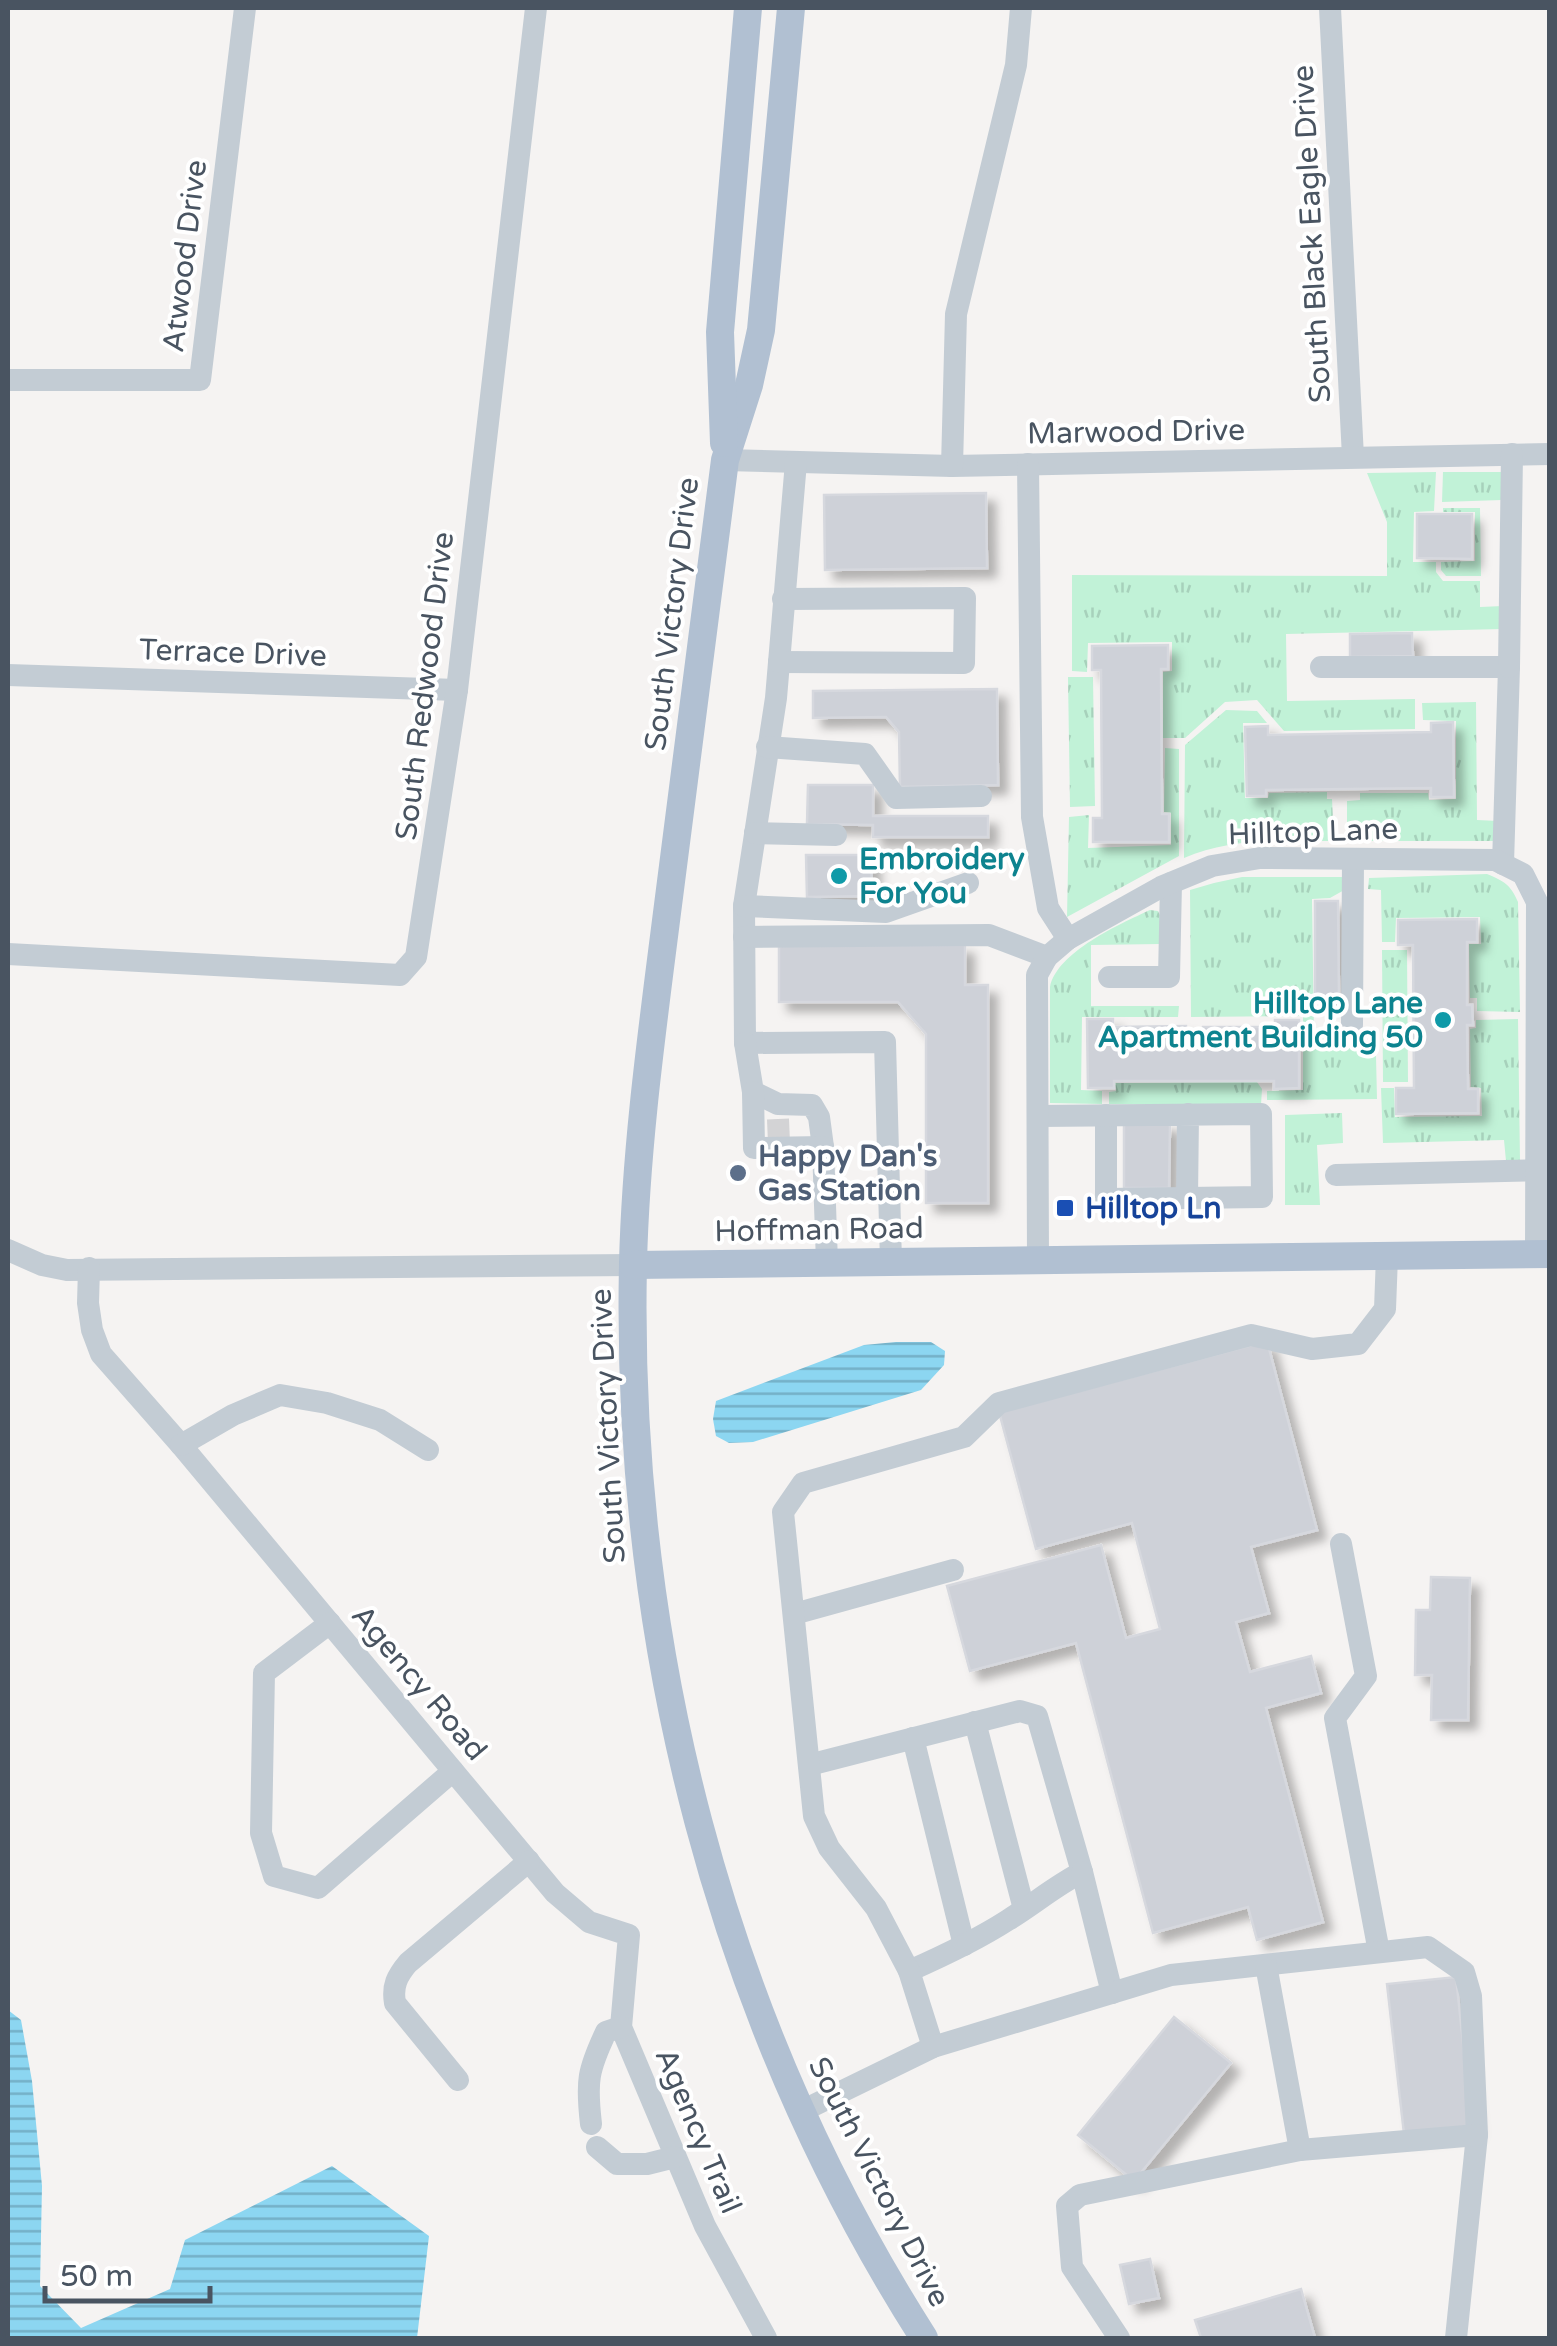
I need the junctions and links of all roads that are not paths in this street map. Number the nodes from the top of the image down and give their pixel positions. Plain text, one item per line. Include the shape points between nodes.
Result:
1 (246, 8) edge
2 (536, 8) edge
3 (748, 8) edge
4 (791, 8) edge
5 (1020, 8) edge
6 (1330, 8) edge
7 (8, 380) edge
8 (1512, 454) junction
9 (1550, 454) edge
10 (1353, 456) junction
11 (725, 460) junction
12 (796, 462) junction
13 (1028, 464) junction
14 (952, 466) junction
15 (783, 599) junction
16 (779, 662) junction
17 (1320, 667) dead end
18 (1509, 667) junction
19 (8, 676) edge
20 (457, 690) junction
21 (767, 746) junction
22 (981, 796) dead end
23 (754, 833) junction
24 (836, 835) dead end
25 (1353, 858) junction
26 (1504, 864) junction
27 (968, 882) dead end
28 (1171, 883) junction
29 (1539, 886) edge
30 (744, 906) junction
31 (744, 937) junction
32 (1068, 940) junction
33 (8, 954) edge
34 (1047, 957) junction
35 (1109, 976) dead end
36 (1352, 1026) dead end
37 (745, 1043) junction
38 (753, 1092) junction
39 (1188, 1114) junction
40 (1106, 1115) junction
41 (1038, 1116) junction
42 (822, 1148) junction
43 (1543, 1170) edge
44 (1336, 1175) dead end
45 (1188, 1198) junction
46 (8, 1250) edge
47 (1543, 1254) edge
48 (1387, 1256) junction
49 (1038, 1260) junction
50 (890, 1262) junction
51 (827, 1263) junction
52 (633, 1265) junction
53 (90, 1268) junction
54 (182, 1445) junction
55 (428, 1450) dead end
56 (1341, 1544) dead end
57 (952, 1570) dead end
58 (794, 1614) junction
59 (330, 1623) junction
60 (975, 1722) junction
61 (913, 1738) junction
62 (809, 1765) junction
63 (454, 1771) junction
64 (528, 1861) junction
65 (1082, 1872) junction
66 (1024, 1909) junction
67 (630, 1935) joint
68 (964, 1945) junction
69 (1379, 1952) junction
70 (1266, 1965) junction
71 (908, 1972) junction
72 (1112, 1993) junction
73 (621, 2027) junction
74 (934, 2047) junction
75 (458, 2080) dead end
76 (802, 2111) junction
77 (1477, 2135) junction
78 (1300, 2150) junction
79 (675, 2157) junction
80 (766, 2338) edge
81 (924, 2338) edge
82 (1119, 2338) edge
83 (1456, 2338) edge

1 - 7 street, Atwood Drive via 200,380
2 - 20 street, South Redwood Drive
3 - 11 main road, South Victory Drive via 720,332
4 - 11 main road, South Victory Drive via 761,330
5 - 14 street via 1016,65 956,314
6 - 10 street, South Black Eagle Drive
8 - 9 street, Marwood Drive
8 - 10 street, Marwood Drive
8 - 18 street
10 - 13 street, Marwood Drive
11 - 12 street, Marwood Drive
11 - 52 main road, South Victory Drive via 644,1097
12 - 14 street, Marwood Drive
12 - 15 street
13 - 14 street, Marwood Drive
13 - 32 street via 1032,817 1048,908
15 - 16 street
15 - 16 street via 966,598 964,663
16 - 21 street
17 - 18 street
18 - 26 street
19 - 20 street, Terrace Drive
20 - 33 street, South Redwood Drive via 422,934 416,958 400,975
21 - 22 street via 866,754 896,798
21 - 23 street
23 - 24 street
23 - 30 street
25 - 26 street, Hilltop Lane
25 - 28 street, Hilltop Lane via 1260,858 1212,866
25 - 36 street
26 - 29 street
27 - 30 street via 886,912
28 - 32 street, Hilltop Lane
28 - 35 street via 1170,977
29 - 43 street
30 - 31 street
31 - 34 street via 989,935
31 - 37 street
32 - 34 street, Hilltop Lane
34 - 41 street via 1038,975
37 - 38 street
37 - 50 street via 885,1042
38 - 42 street via 778,1112 812,1105
38 - 42 street via 754,1148
39 - 40 street
39 - 45 street
39 - 45 street via 1261,1114 1262,1198
40 - 41 street
40 - 45 street via 1106,1199
41 - 49 street
42 - 51 street
43 - 44 street
43 - 47 street
46 - 53 street via 42,1265
47 - 48 main road, Hoffman Road
48 - 49 main road, Hoffman Road
48 - 58 street via 1385,1309 1358,1344 1312,1349 1252,1334 999,1402 964,1437 803,1483 784,1512
49 - 50 main road, Hoffman Road
50 - 51 main road, Hoffman Road
51 - 52 main road, Hoffman Road
52 - 53 street, Hoffman Road
52 - 76 main road, South Victory Drive via 642,1522 674,1724 734,1944
53 - 54 street, Agency Road via 88,1303 101,1354
54 - 55 street via 280,1395 380,1420
54 - 59 street, Agency Road
56 - 69 street via 1366,1676 1335,1718
57 - 58 street
58 - 62 street
59 - 63 street, Agency Road
59 - 63 street via 264,1674 262,1832 274,1876 318,1888
60 - 61 street
60 - 65 street via 1020,1710 1038,1716
60 - 66 street
61 - 62 street
61 - 68 street
62 - 71 street via 814,1816 829,1848 876,1908
63 - 64 street, Agency Road
64 - 67 street, Agency Road via 590,1922
64 - 75 street via 408,1963 392,1990 395,2003
65 - 66 street
65 - 72 street
66 - 68 street
67 - 73 street, Agency Trail
68 - 71 street
69 - 70 street
69 - 77 street via 1428,1947 1464,1972 1471,1996
70 - 72 street via 1171,1975
70 - 78 street
71 - 74 street
72 - 74 street
73 - 79 street, Agency Trail
73 - 79 street via 606,2032 590,2067 594,2135 617,2164
74 - 76 street
76 - 81 main road, South Victory Drive
77 - 78 street
77 - 83 street
78 - 82 street via 1080,2195 1067,2206 1072,2267
79 - 80 street, Agency Trail

